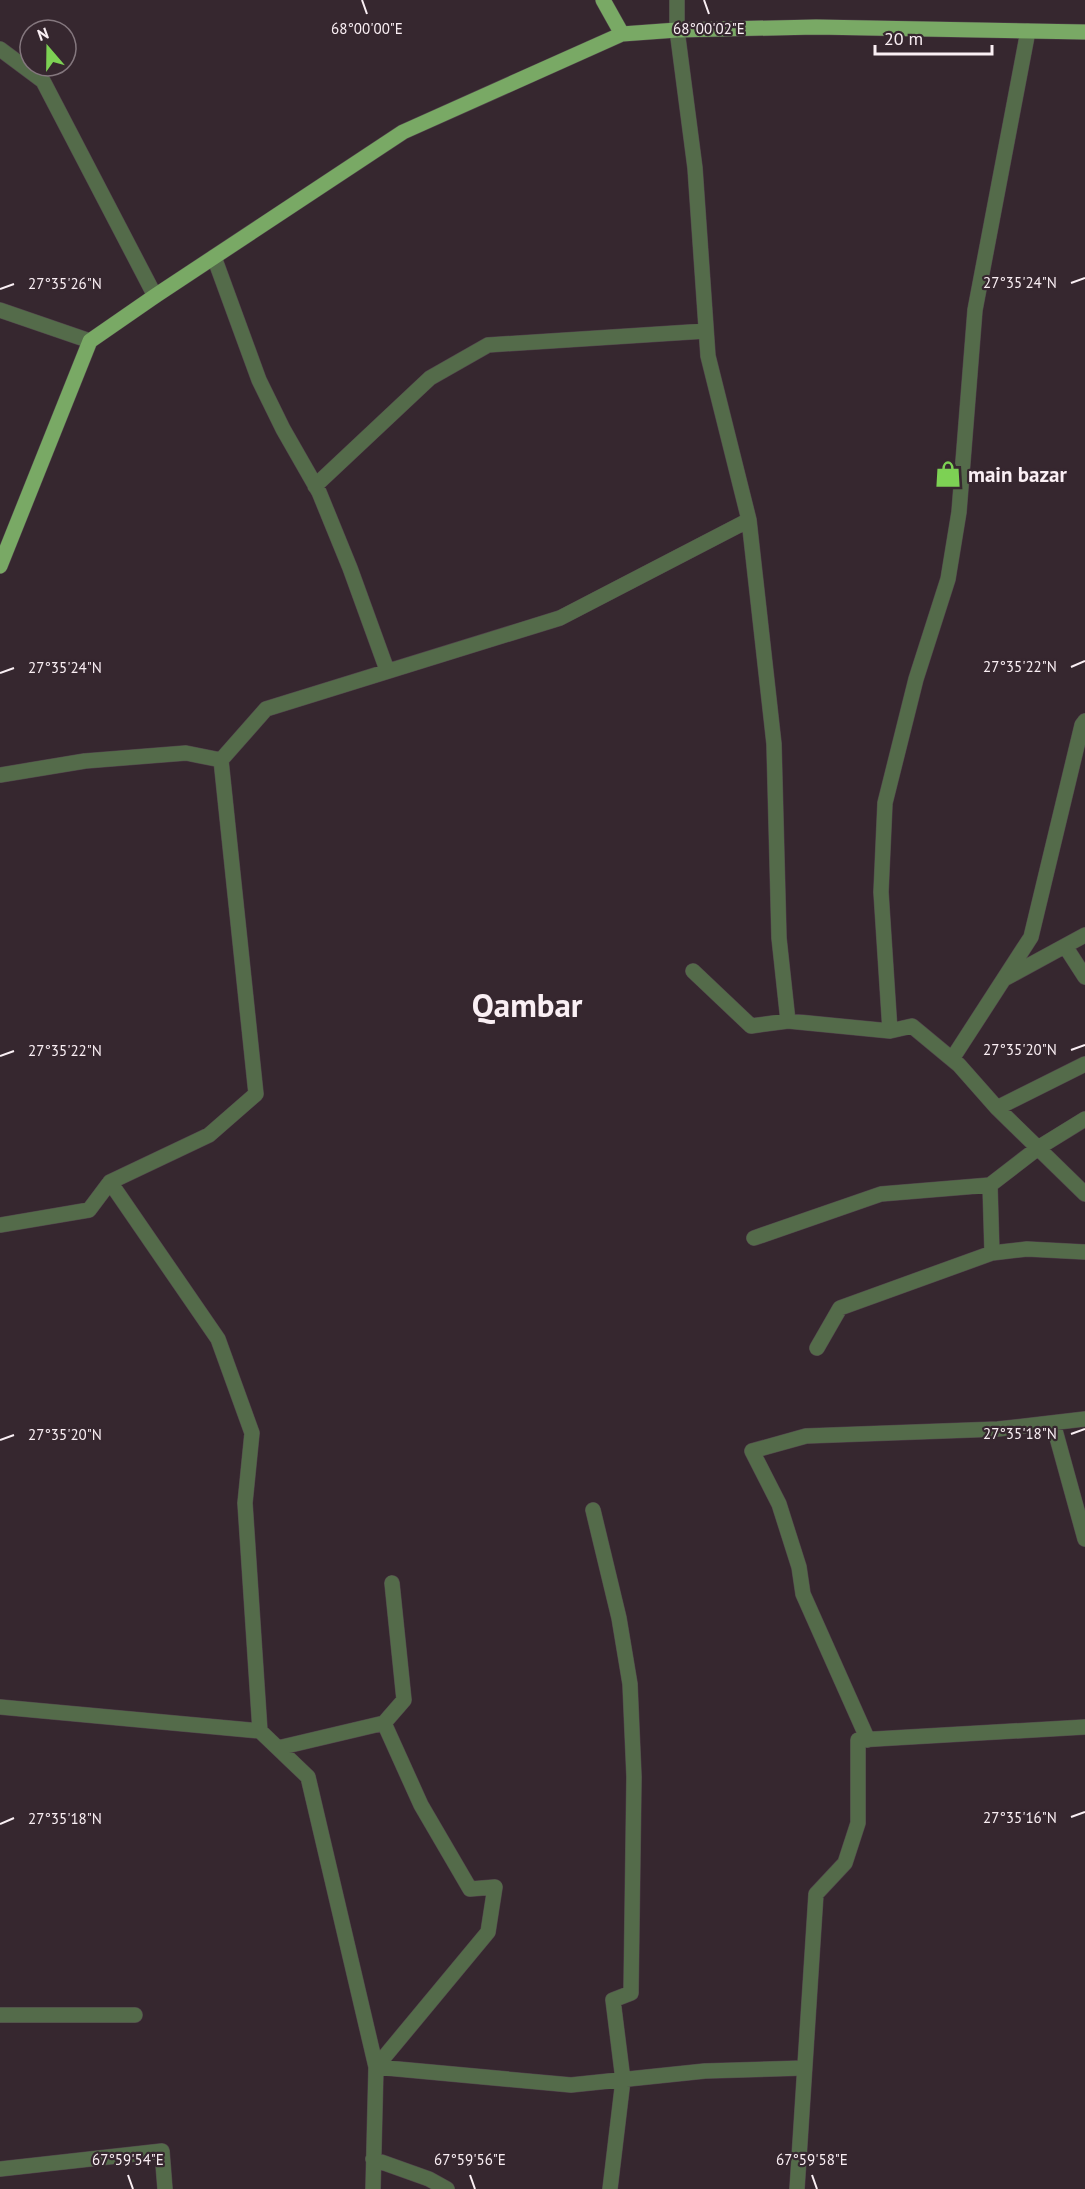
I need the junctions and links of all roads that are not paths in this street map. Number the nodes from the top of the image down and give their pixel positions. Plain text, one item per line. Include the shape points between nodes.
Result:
1 (603, 0) edge
2 (676, 0) edge
3 (677, 30) junction
4 (1028, 31) junction
5 (1085, 32) edge
6 (622, 34) junction
7 (0, 49) edge
8 (214, 257) junction
9 (154, 296) junction
10 (0, 310) edge
11 (706, 331) junction
12 (90, 341) junction
13 (315, 486) junction
14 (749, 520) junction
15 (0, 566) edge
16 (387, 670) junction
17 (1085, 721) edge
18 (221, 760) junction
19 (0, 775) edge
20 (1085, 935) edge
21 (1065, 946) junction
22 (693, 971) dead end
23 (1085, 977) edge
24 (1004, 979) junction
25 (788, 1021) junction
26 (890, 1031) junction
27 (952, 1059) junction
28 (1085, 1064) edge
29 (997, 1108) junction
30 (1085, 1119) edge
31 (1038, 1148) junction
32 (110, 1182) junction
33 (990, 1185) junction
34 (1085, 1194) edge
35 (0, 1225) edge
36 (754, 1238) dead end
37 (1085, 1252) edge
38 (992, 1253) junction
39 (817, 1348) dead end
40 (1085, 1419) edge
41 (1053, 1423) junction
42 (593, 1510) dead end
43 (1085, 1539) edge
44 (392, 1583) dead end
45 (0, 1707) edge
46 (384, 1723) junction
47 (1085, 1727) edge
48 (260, 1731) junction
49 (868, 1740) junction
50 (278, 1748) junction
51 (0, 2015) edge
52 (135, 2015) dead end
53 (376, 2067) junction
54 (804, 2068) junction
55 (623, 2080) junction
56 (373, 2159) junction
57 (0, 2169) edge
58 (165, 2189) edge
59 (372, 2189) edge
60 (447, 2189) edge
61 (610, 2189) edge
62 (797, 2189) edge

1 - 6 main road
2 - 3 street
3 - 4 main road via 816,27
3 - 6 main road
3 - 11 street via 695,168
4 - 5 main road
4 - 26 street via 975,310 959,512 948,579 916,679 885,803 881,892
6 - 8 main road via 403,132
7 - 9 street via 43,81
8 - 9 main road
8 - 13 street via 259,380
9 - 12 main road
10 - 12 street
11 - 13 street via 488,345 430,378
11 - 14 street via 708,356
12 - 15 main road
13 - 16 street
14 - 16 street via 560,618
14 - 25 street via 774,744 778,938
16 - 18 street via 266,709
17 - 24 street via 1031,937
18 - 19 street via 186,753 85,761
18 - 32 street via 256,1094 209,1135
20 - 21 street
21 - 23 street
21 - 24 street
22 - 25 street via 751,1026
24 - 27 street
25 - 26 street
26 - 27 street via 912,1026
27 - 29 street
28 - 29 street
29 - 31 street
30 - 31 street
31 - 33 street
31 - 34 street
32 - 35 street via 89,1210
32 - 48 street via 218,1339 252,1433 244,1503
33 - 36 street via 881,1194
33 - 38 street
37 - 38 street via 1028,1249
38 - 39 street via 840,1308
40 - 41 street
41 - 43 street
41 - 49 street via 998,1429 806,1436 752,1451 779,1504 803,1594
42 - 55 street via 630,1684 634,1778 631,1993 613,2000
44 - 46 street via 404,1700
45 - 48 street
46 - 50 street
46 - 53 street via 421,1804 470,1889 495,1887 488,1932
47 - 49 street
48 - 50 street
49 - 54 street via 858,1740 858,1823 845,1863 816,1894
50 - 53 street via 308,1777
51 - 52 street
53 - 55 street via 571,2085
53 - 56 street
54 - 55 street via 705,2071
54 - 62 street
55 - 61 street
56 - 59 street
56 - 60 street
57 - 58 street via 162,2151

